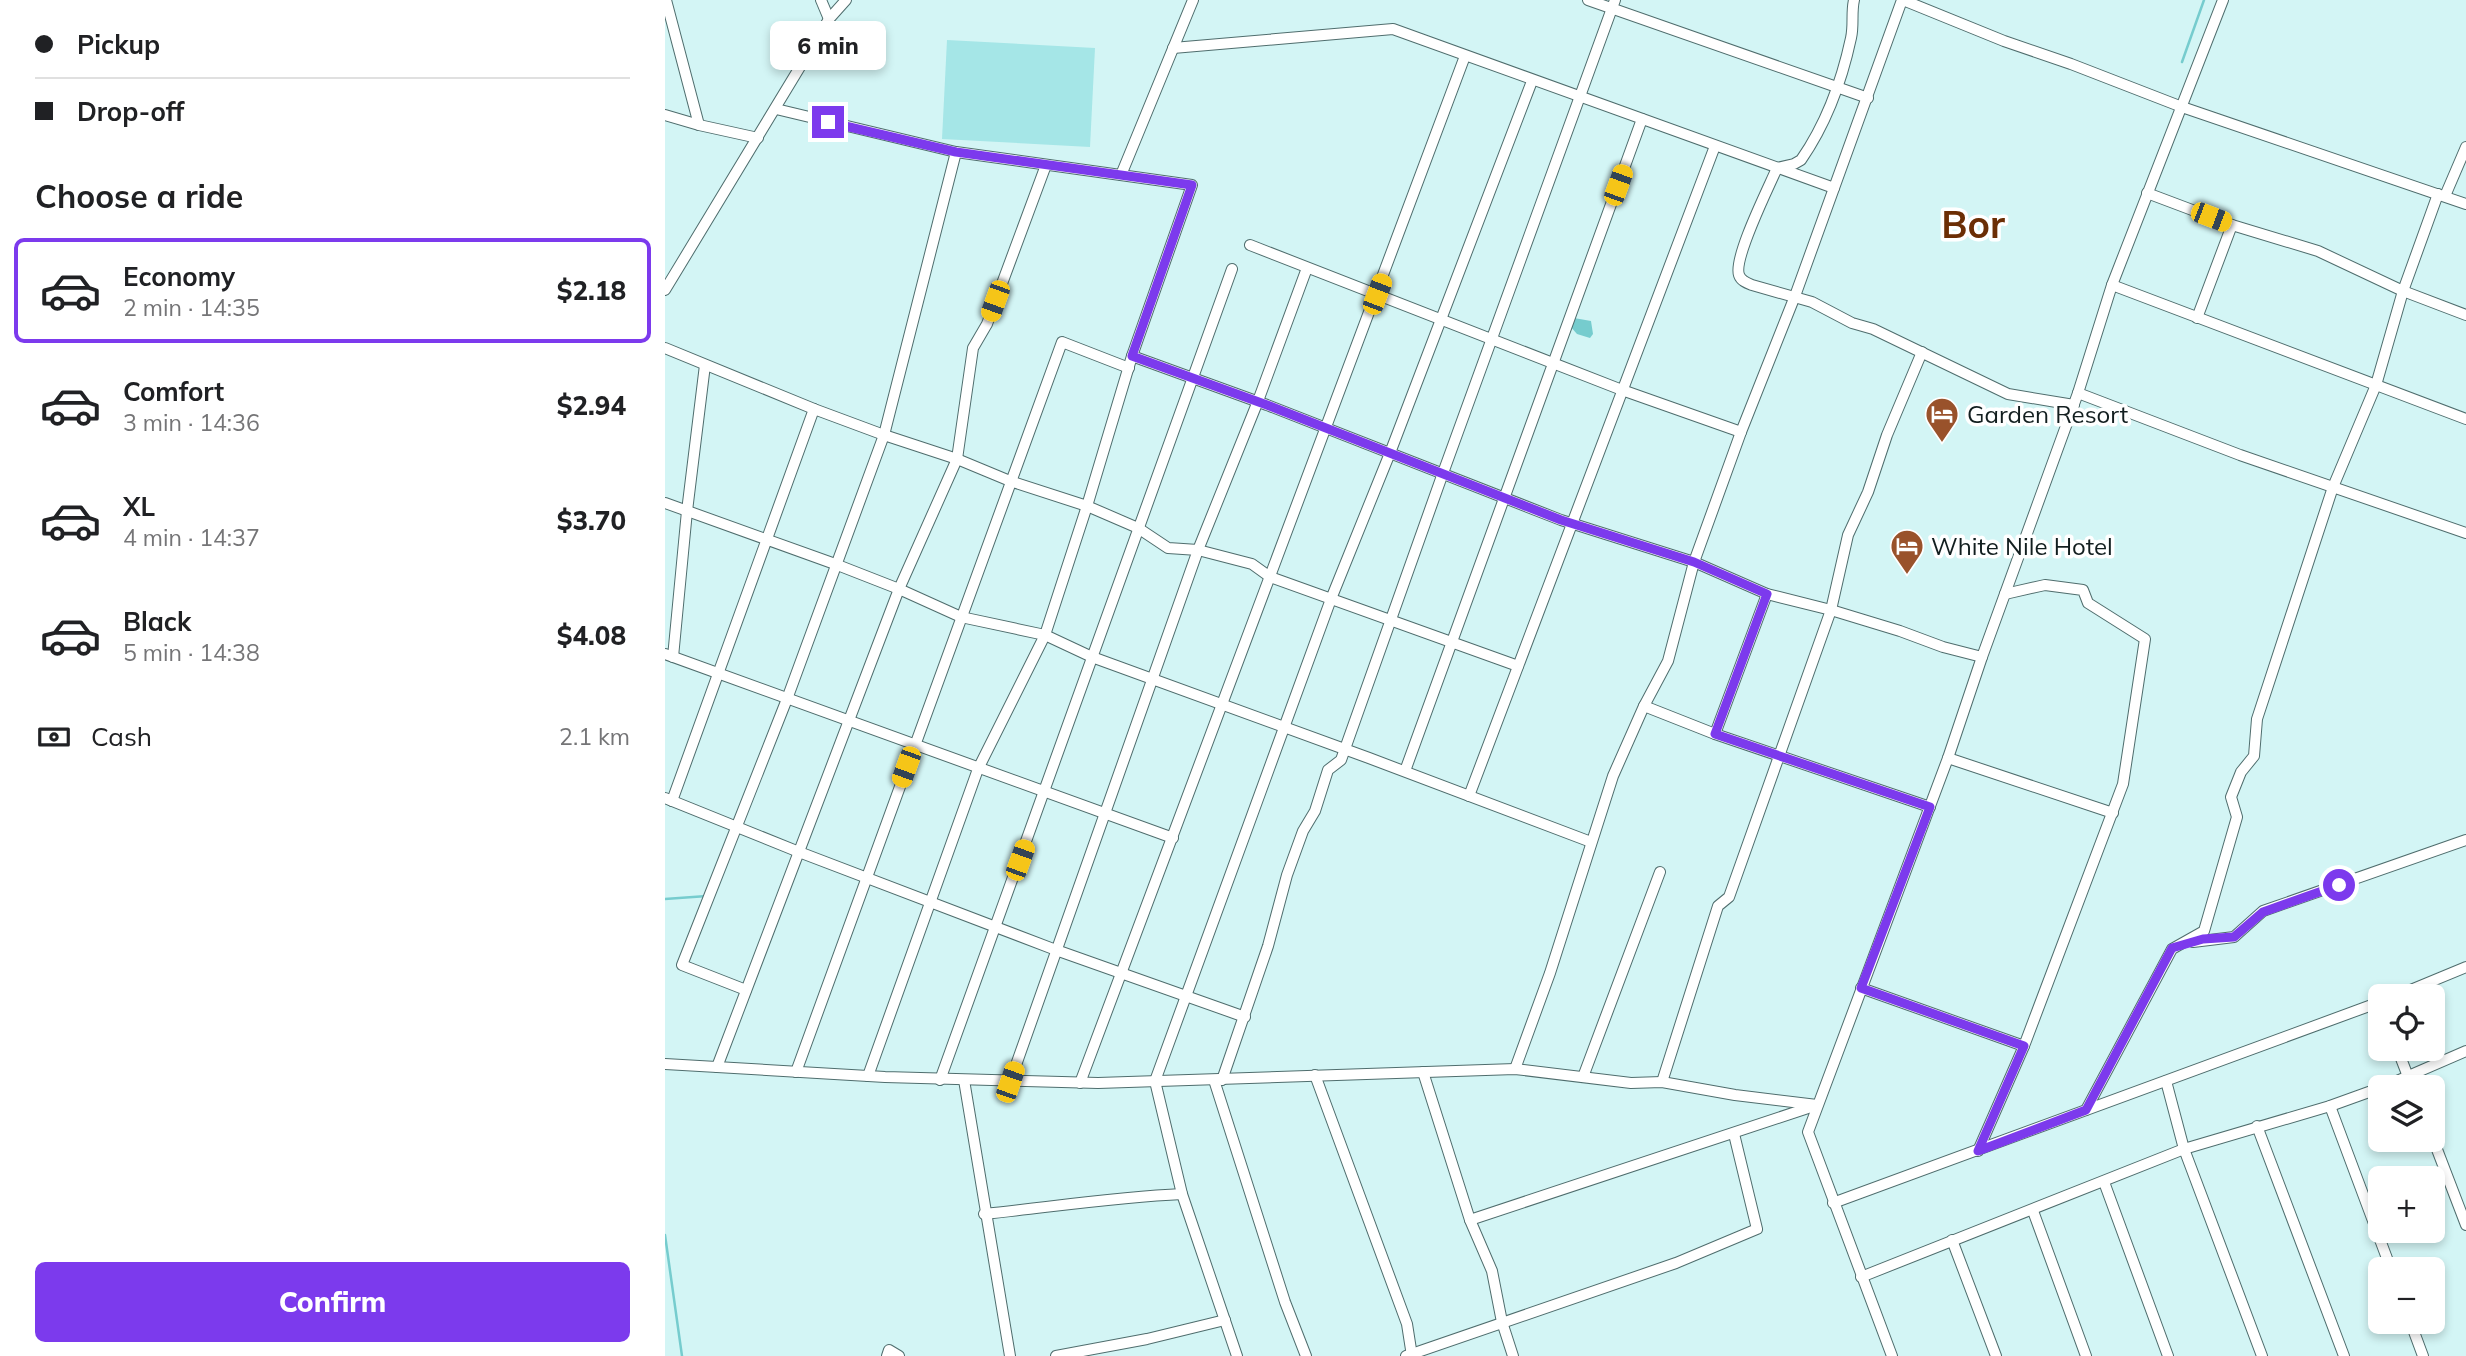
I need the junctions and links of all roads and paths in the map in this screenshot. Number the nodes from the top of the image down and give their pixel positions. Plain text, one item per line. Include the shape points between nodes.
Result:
1 (666, 0) edge
2 (821, 0) edge
3 (846, 0) edge
4 (1193, 0) edge
5 (1588, 0) edge
6 (1854, 0) edge
7 (1903, 0) edge
8 (2223, 0) edge
9 (1922, 3) edge
10 (1614, 4) edge
11 (829, 19) junction
12 (1173, 48) junction
13 (1465, 56) junction
14 (1532, 80) junction
15 (1838, 87) junction
16 (1580, 98) junction
17 (1868, 98) junction
18 (2182, 107) junction
19 (776, 109) junction
20 (665, 115) edge
21 (1641, 119) junction
22 (699, 125) junction
23 (758, 138) junction
24 (1715, 146) junction
25 (2466, 147) edge
26 (956, 152) junction
27 (1046, 165) junction
28 (1777, 168) junction
29 (1121, 175) junction
30 (1834, 188) junction
31 (2147, 193) junction
32 (2441, 195) junction
33 (2466, 204) edge
34 (2232, 225) junction
35 (1249, 245) dead end
36 (1307, 268) junction
37 (1232, 270) dead end
38 (2112, 285) junction
39 (665, 290) edge
40 (2403, 291) junction
41 (1377, 294) junction
42 (1795, 296) junction
43 (2466, 315) edge
44 (2197, 318) junction
45 (1440, 320) junction
46 (1491, 340) junction
47 (665, 348) edge
48 (1921, 352) junction
49 (1132, 356) junction
50 (1554, 364) junction
51 (705, 365) junction
52 (1129, 368) junction
53 (1194, 377) junction
54 (2375, 385) junction
55 (1622, 390) junction
56 (2078, 393) junction
57 (1258, 401) junction
58 (2074, 405) junction
59 (814, 410) junction
60 (2466, 419) edge
61 (1327, 428) junction
62 (1741, 432) junction
63 (884, 435) junction
64 (1390, 453) junction
65 (957, 459) junction
66 (1443, 473) junction
67 (1010, 481) junction
68 (2333, 487) junction
69 (1506, 498) junction
70 (665, 503) edge
71 (1087, 506) junction
72 (687, 511) junction
73 (1572, 524) junction
74 (1138, 528) junction
75 (2466, 533) edge
76 (768, 541) junction
77 (1198, 550) junction
78 (1694, 562) junction
79 (835, 564) junction
80 (1271, 577) junction
81 (899, 589) junction
82 (1767, 594) junction
83 (2005, 594) junction
84 (1331, 599) junction
85 (1831, 610) junction
86 (961, 617) junction
87 (1391, 621) junction
88 (1045, 635) junction
89 (1452, 643) junction
90 (669, 656) edge
91 (1092, 657) junction
92 (1982, 657) junction
93 (1518, 666) junction
94 (717, 673) junction
95 (1152, 679) junction
96 (787, 699) junction
97 (1222, 704) junction
98 (1644, 706) junction
99 (849, 722) junction
100 (1283, 726) junction
101 (1715, 734) junction
102 (914, 744) junction
103 (1345, 749) junction
104 (1780, 756) junction
105 (1948, 758) junction
106 (978, 769) junction
107 (1405, 772) junction
108 (1044, 792) junction
109 (1469, 796) junction
110 (669, 800) edge
111 (1930, 807) junction
112 (1104, 813) junction
113 (2113, 813) junction
114 (736, 828) junction
115 (1173, 838) junction
116 (2466, 840) edge
117 (1591, 842) junction
118 (799, 852) junction
119 (1660, 872) dead end
120 (866, 878) junction
121 (930, 903) junction
122 (995, 927) junction
123 (2172, 948) junction
124 (1056, 950) junction
125 (2466, 967) edge
126 (1121, 974) junction
127 (2425, 984) edge
128 (1861, 988) junction
129 (746, 990) junction
130 (1185, 995) junction
131 (2368, 1007) edge
132 (1245, 1017) junction
133 (2024, 1046) junction
134 (2466, 1051) edge
135 (665, 1064) edge
136 (717, 1067) junction
137 (1515, 1069) junction
138 (796, 1072) junction
139 (1423, 1072) junction
140 (2423, 1075) edge
141 (868, 1076) junction
142 (1315, 1076) junction
143 (1583, 1077) junction
144 (940, 1080) junction
145 (964, 1080) junction
146 (1218, 1080) junction
147 (1155, 1081) junction
148 (2166, 1081) junction
149 (1010, 1082) junction
150 (1662, 1082) junction
151 (1080, 1083) junction
152 (2368, 1092) edge
153 (1817, 1105) junction
154 (2330, 1106) junction
155 (2086, 1110) junction
156 (2257, 1126) junction
157 (1734, 1134) junction
158 (2184, 1149) junction
159 (1978, 1151) junction
160 (2438, 1152) edge
161 (2104, 1182) junction
162 (1182, 1194) junction
163 (1833, 1203) junction
164 (2033, 1211) junction
165 (984, 1214) junction
166 (1470, 1220) junction
167 (2466, 1225) edge
168 (1952, 1240) junction
169 (2387, 1257) edge
170 (1861, 1277) junction
171 (1225, 1320) junction
172 (1502, 1322) junction
173 (2415, 1334) edge
174 (1410, 1355) edge
175 (887, 1356) edge
176 (899, 1356) edge
177 (1010, 1356) edge
178 (1056, 1356) edge
179 (1237, 1356) edge
180 (1306, 1356) edge
181 (1513, 1356) edge
182 (1892, 1356) edge
183 (1996, 1356) edge
184 (2086, 1356) edge
185 (2168, 1356) edge
186 (2262, 1356) edge
187 (2344, 1356) edge
188 (2423, 1356) edge

1 - 22 street
2 - 11 street
3 - 11 street
4 - 12 street
5 - 10 street
6 - 15 street via 1852,35
7 - 9 street
7 - 17 street
8 - 18 street
9 - 18 street via 2004,41
10 - 15 street
10 - 16 street
11 - 19 street
12 - 13 street via 1393,30
12 - 29 street
13 - 14 street
13 - 41 street
14 - 16 street
14 - 45 street
15 - 17 street
15 - 28 street via 1801,160
16 - 21 street
16 - 46 street
17 - 30 street
18 - 31 street
18 - 32 street
19 - 23 street
19 - 26 street
20 - 22 street
21 - 24 street
21 - 50 street
22 - 23 street
23 - 39 street
24 - 28 street
24 - 55 street
25 - 32 street
26 - 27 street
26 - 63 street
27 - 29 street
27 - 65 street via 987,324 973,348
28 - 30 street
28 - 42 street via 1750,230 1738,274 1752,285
29 - 49 street via 1192,185
30 - 42 street
31 - 34 street
31 - 38 street
32 - 33 street
32 - 40 street
34 - 40 street via 2318,251
34 - 44 street
35 - 36 street
36 - 41 street
36 - 57 street
37 - 53 street
38 - 44 street
38 - 56 street
40 - 43 street
40 - 54 street
41 - 45 street
41 - 61 street
42 - 48 street
42 - 62 street
44 - 54 street
45 - 46 street
45 - 64 street
46 - 50 street
46 - 66 street
47 - 51 street
48 - 58 street via 2008,394
48 - 85 street via 1847,535
49 - 52 street
49 - 53 street
50 - 55 street
50 - 69 street
51 - 59 street
51 - 72 street
52 - 67 street via 1062,342
52 - 71 street
53 - 57 street
53 - 74 street
54 - 60 street
54 - 68 street
55 - 62 street
55 - 73 street
56 - 58 street
56 - 68 street
57 - 61 street
57 - 77 street
58 - 83 street
59 - 63 street
59 - 76 street
61 - 64 street
61 - 80 street
62 - 78 street
63 - 65 street
63 - 79 street
64 - 66 street
64 - 84 street
65 - 67 street
65 - 81 street
66 - 69 street
66 - 87 street
67 - 71 street
67 - 86 street
68 - 75 street
68 - 123 street via 2257,719 2254,756 2241,772 2231,797 2237,817 2204,931
69 - 73 street
69 - 89 street
70 - 72 street
71 - 74 street
71 - 88 street
72 - 76 street
72 - 90 street
73 - 78 street
73 - 93 street
74 - 77 street via 1168,548
74 - 91 street
76 - 79 street
76 - 94 street
77 - 80 street via 1252,564
77 - 95 street
78 - 82 street
78 - 98 street via 1674,644
79 - 81 street
79 - 96 street
80 - 84 street
80 - 97 street
81 - 86 street
81 - 99 street
82 - 85 street
82 - 101 street
83 - 92 street
83 - 113 street via 2045,585 2083,590 2088,603 2145,639 2123,784
84 - 87 street
84 - 100 street
85 - 92 street
85 - 104 street
86 - 88 street
86 - 102 street
87 - 89 street
87 - 103 street
88 - 91 street
88 - 106 street
89 - 93 street
89 - 107 street
90 - 94 street
91 - 95 street
91 - 108 street
92 - 105 street
93 - 109 street
94 - 96 street
94 - 110 street
95 - 97 street
95 - 112 street
96 - 99 street
96 - 114 street
97 - 100 street
97 - 115 street
98 - 101 street
98 - 117 street
99 - 102 street
99 - 118 street
100 - 103 street
100 - 130 street
101 - 104 street
102 - 106 street
102 - 120 street
103 - 107 street
103 - 132 street via 1341,760 1328,770 1315,811 1303,831
104 - 111 street
104 - 150 street via 1729,897 1718,906
105 - 111 street
105 - 113 street
106 - 108 street
106 - 121 street
107 - 109 street
108 - 112 street
108 - 122 street
109 - 117 street
110 - 114 street
111 - 128 street
112 - 115 street
112 - 124 street
113 - 133 street
114 - 118 street
114 - 129 street via 682,965
115 - 126 street
116 - 123 street via 2263,912 2234,937
117 - 137 street
118 - 120 street
118 - 129 street
119 - 143 street
120 - 121 street
120 - 138 street
121 - 122 street
121 - 141 street
122 - 124 street
122 - 144 street
123 - 155 street
124 - 126 street
124 - 149 street
125 - 127 street
126 - 130 street
126 - 151 street
128 - 133 street
128 - 153 street
129 - 136 street
130 - 132 street
130 - 147 street
131 - 148 street
132 - 146 street
133 - 159 street
134 - 140 street
135 - 136 street
136 - 138 street
137 - 139 street
137 - 143 street
138 - 141 street
139 - 142 street
139 - 166 street
141 - 144 street
142 - 146 street
142 - 174 street via 1407,1324
143 - 150 street
144 - 145 street
145 - 149 street
145 - 165 street
146 - 147 street
146 - 180 street via 1285,1302
147 - 151 street
147 - 162 street
148 - 155 street
148 - 158 street
149 - 151 street
150 - 153 street
152 - 154 street
153 - 157 street
153 - 163 street via 1808,1132
154 - 156 street
154 - 169 street
155 - 159 street
156 - 158 street
156 - 187 street
157 - 166 street
157 - 172 street via 1757,1229 1676,1263
158 - 161 street
158 - 186 street
159 - 163 street
160 - 167 street
161 - 164 street
161 - 185 street
162 - 165 street
162 - 171 street
163 - 170 street
164 - 168 street
164 - 184 street
165 - 177 street
166 - 172 street via 1492,1271
168 - 170 street
168 - 183 street
170 - 182 street
171 - 178 street
171 - 179 street
172 - 174 street
172 - 181 street
173 - 188 street
175 - 176 street via 889,1350

